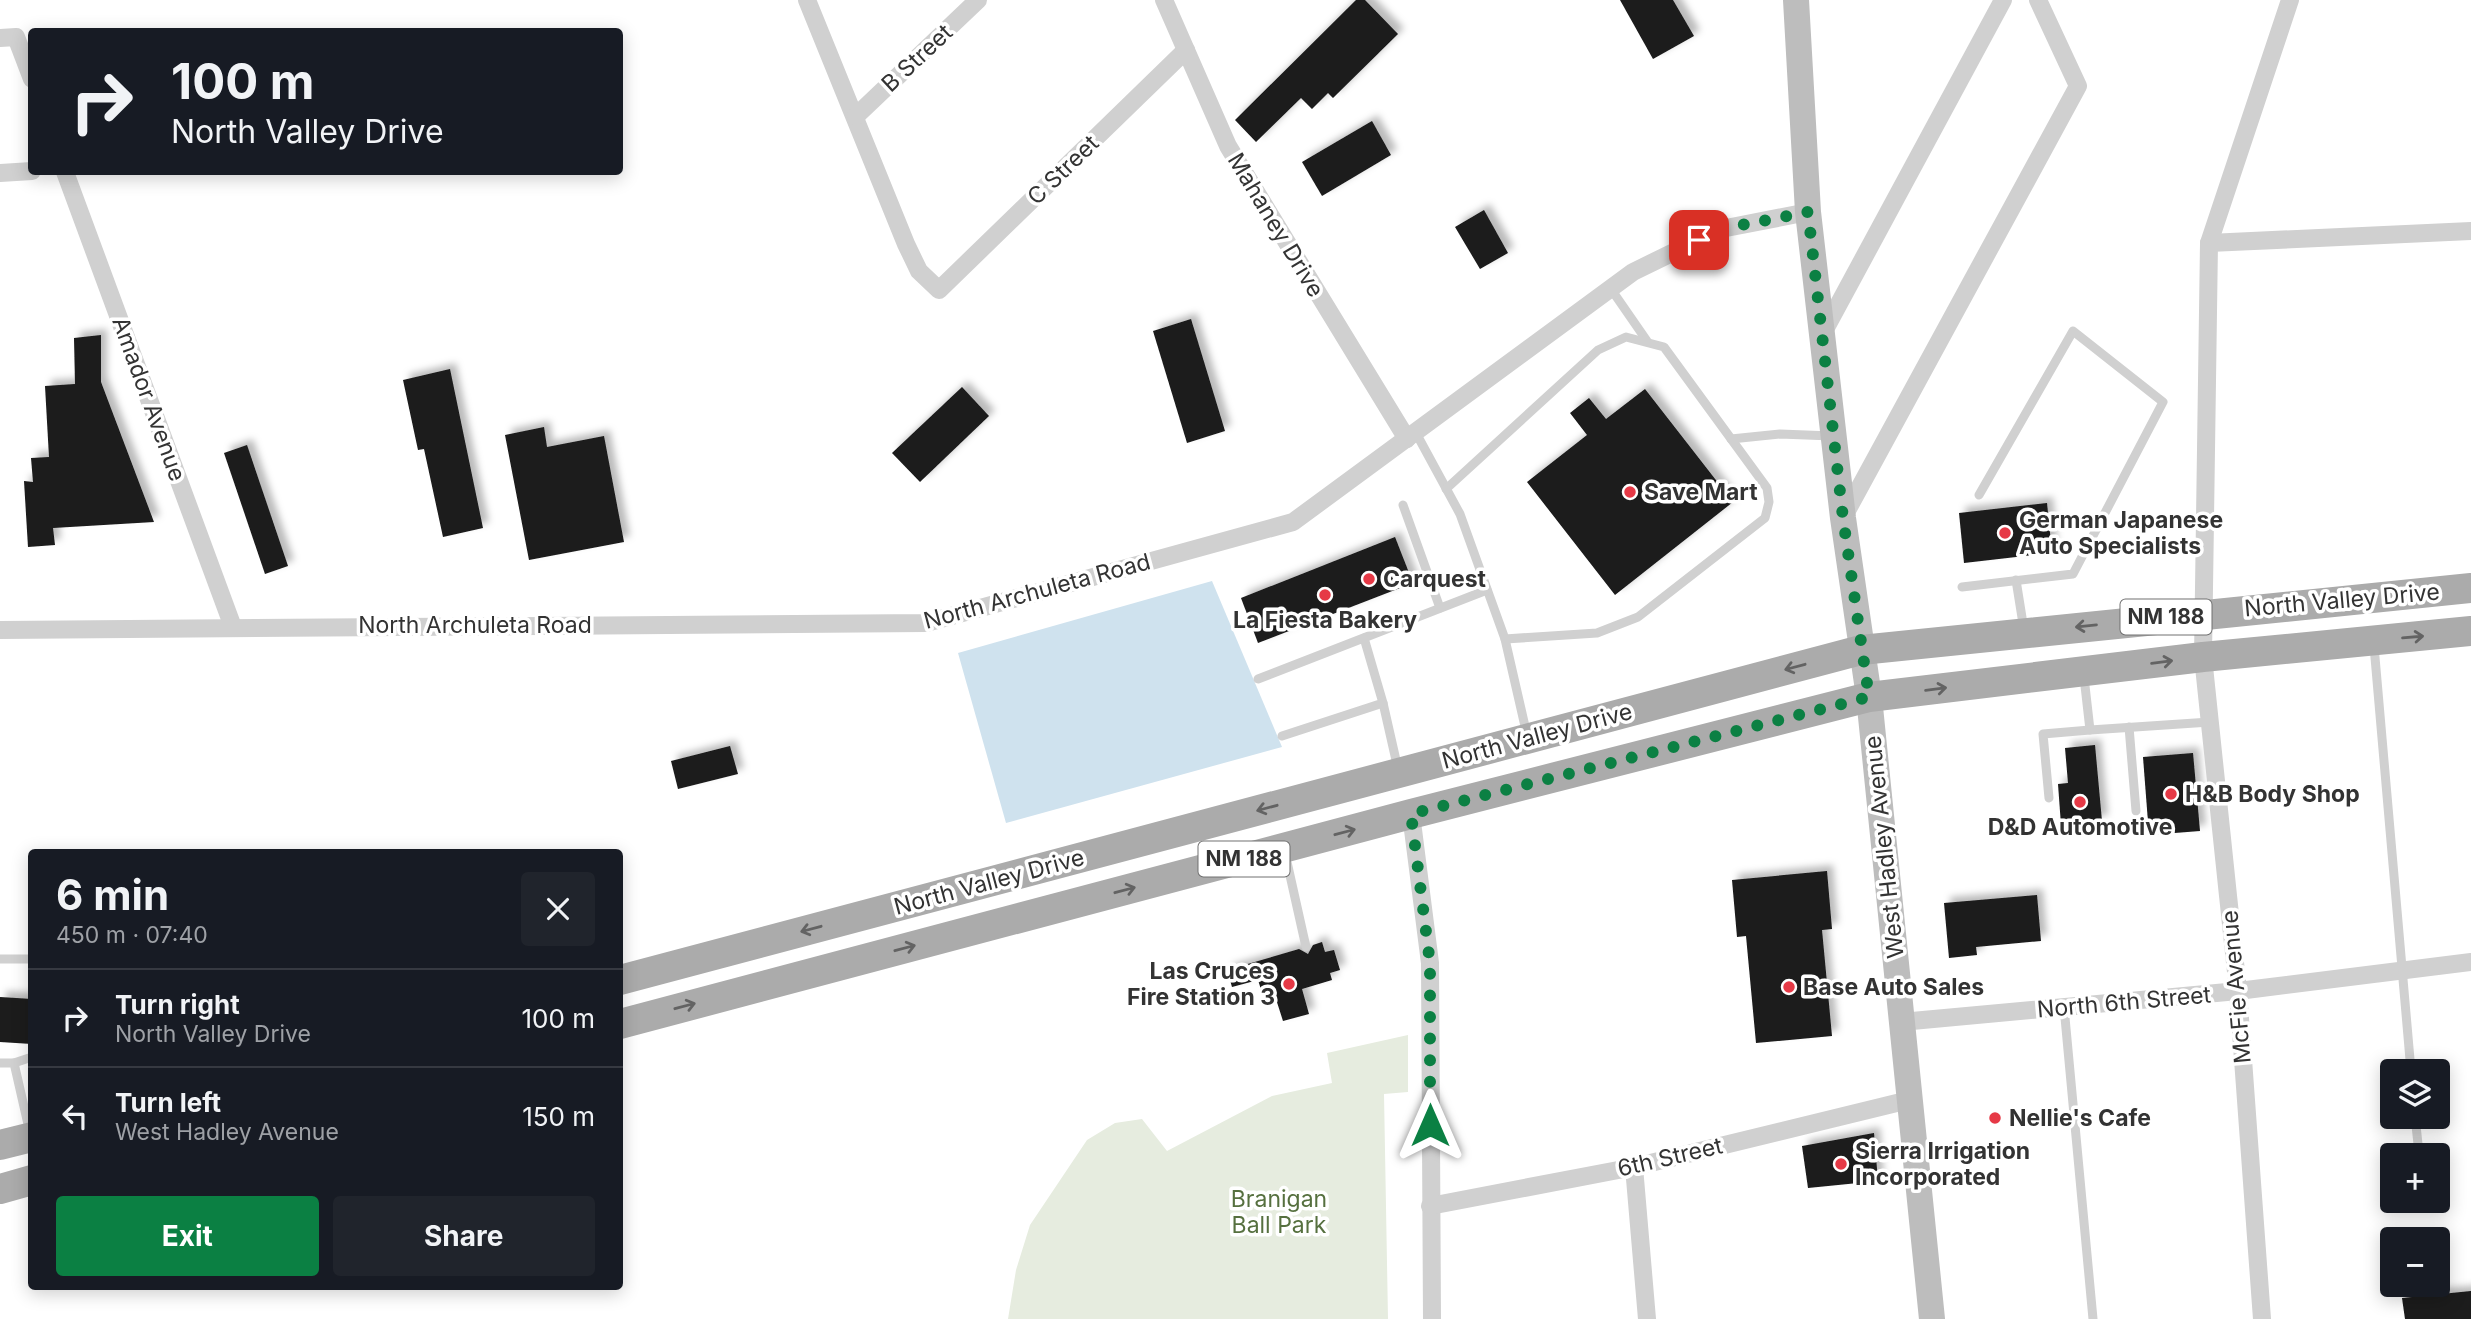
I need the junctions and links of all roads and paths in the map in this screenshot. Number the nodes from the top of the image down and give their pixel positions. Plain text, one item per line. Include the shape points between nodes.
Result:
1 (807, 0) edge
2 (978, 0) edge
3 (1164, 0) edge
4 (1796, 0) edge
5 (2003, 0) edge
6 (2038, 0) edge
7 (2290, 0) edge
8 (0, 38) edge
9 (1186, 50) junction
10 (28, 68) edge
11 (856, 116) junction
12 (28, 172) edge
13 (0, 173) edge
14 (66, 175) edge
15 (1808, 212) junction
16 (2471, 231) edge
17 (2209, 243) junction
18 (1611, 289) junction
19 (1822, 335) junction
20 (1647, 341) junction
21 (1411, 436) junction
22 (1834, 436) junction
23 (1731, 439) junction
24 (1446, 489) junction
25 (1979, 495) dead end
26 (1403, 505) dead end
27 (1843, 518) junction
28 (2016, 580) junction
29 (1962, 587) dead end
30 (2471, 589) edge
31 (1487, 590) junction
32 (1440, 608) junction
33 (2202, 613) junction
34 (233, 628) junction
35 (0, 630) edge
36 (2471, 631) edge
37 (2025, 632) junction
38 (1364, 638) junction
39 (1505, 639) junction
40 (2374, 641) junction
41 (1861, 650) junction
42 (2203, 657) junction
43 (2083, 671) junction
44 (1258, 679) dead end
45 (1869, 697) junction
46 (1383, 703) junction
47 (2210, 722) junction
48 (2129, 727) junction
49 (2090, 730) junction
50 (1282, 736) dead end
51 (1528, 739) junction
52 (1398, 773) junction
53 (2049, 798) dead end
54 (2136, 811) dead end
55 (1411, 814) junction
56 (1284, 848) junction
57 (1307, 947) dead end
58 (0, 959) edge
59 (28, 959) edge
60 (2471, 962) edge
61 (2402, 971) junction
62 (623, 979) edge
63 (2238, 991) junction
64 (2064, 1007) junction
65 (1901, 1022) junction
66 (623, 1023) edge
67 (28, 1058) edge
68 (2410, 1059) edge
69 (0, 1063) edge
70 (14, 1063) junction
71 (1909, 1100) junction
72 (28, 1121) edge
73 (28, 1138) edge
74 (0, 1145) edge
75 (1634, 1167) junction
76 (28, 1181) edge
77 (0, 1189) edge
78 (1430, 1206) junction
79 (1432, 1319) edge
80 (1647, 1319) edge
81 (1932, 1319) edge
82 (2093, 1319) edge
83 (2262, 1319) edge

1 - 11 street
2 - 11 street, B Street
3 - 9 street, Mahaney Drive
4 - 15 street, West Hadley Avenue
5 - 19 street
6 - 27 street via 2078,86
7 - 17 street, McFie Avenue
8 - 10 street via 16,37
9 - 11 street, C Street via 939,290 919,271 910,253
9 - 21 street, Mahaney Drive via 1228,146
12 - 13 street
14 - 34 street, Amador Avenue
15 - 18 street, North Archuleta Road via 1721,229 1633,272
15 - 19 street, West Hadley Avenue
16 - 17 street
17 - 33 street, McFie Avenue
18 - 20 lane
18 - 21 street, North Archuleta Road
19 - 22 street, West Hadley Avenue
20 - 23 lane via 1664,348
20 - 24 lane via 1626,337 1598,350
21 - 24 lane
21 - 34 street, North Archuleta Road via 1293,522 926,623
22 - 23 lane via 1780,434
22 - 27 street, West Hadley Avenue
23 - 39 lane via 1767,488 1765,519 1638,617 1597,633
24 - 31 lane via 1460,514
25 - 28 lane via 2073,331 2163,402 2073,574
26 - 32 lane
27 - 41 street, West Hadley Avenue
28 - 29 lane
28 - 37 lane
30 - 33 main road, North Valley Drive / NM 188
31 - 32 lane
31 - 39 lane
32 - 38 lane
33 -> 37 main road, North Valley Drive / NM 188
33 - 42 street, McFie Avenue
34 - 35 street, North Archuleta Road
40 -> 36 main road, North Valley Drive / NM 188
37 - 41 main road, North Valley Drive / NM 188
38 - 44 lane
38 - 46 lane
39 - 51 lane
40 - 42 main road, North Valley Drive / NM 188
40 - 61 lane
41 - 45 street, West Hadley Avenue
41 -> 51 main road, North Valley Drive / NM 188
43 -> 42 main road, North Valley Drive / NM 188
42 - 47 street, McFie Avenue
45 -> 43 main road, North Valley Drive / NM 188
43 - 49 lane
45 - 55 main road, North Valley Drive / NM 188
45 - 65 street, West Hadley Avenue
46 - 50 lane
46 - 52 lane
47 - 48 lane
47 - 63 street, McFie Avenue
48 - 49 lane
48 - 54 lane
49 - 53 lane via 2043,734
51 - 52 main road, North Valley Drive / NM 188
52 -> 62 main road, North Valley Drive / NM 188
56 -> 55 main road, North Valley Drive / NM 188
55 - 78 street via 1430,963
56 - 57 lane
66 -> 56 main road, North Valley Drive / NM 188
58 - 59 lane
60 - 61 street, North 6th Street
61 - 63 street, North 6th Street
61 - 68 lane
63 - 64 street, North 6th Street
63 - 83 street, McFie Avenue
64 - 65 street, North 6th Street
64 - 82 lane
65 - 71 street, West Hadley Avenue
67 - 70 lane
69 - 70 lane
70 - 72 lane
71 - 75 street, 6th Street
71 - 81 street, West Hadley Avenue
73 - 74 main road
75 - 78 street, 6th Street
75 - 80 street
76 - 77 main road
78 - 79 street

